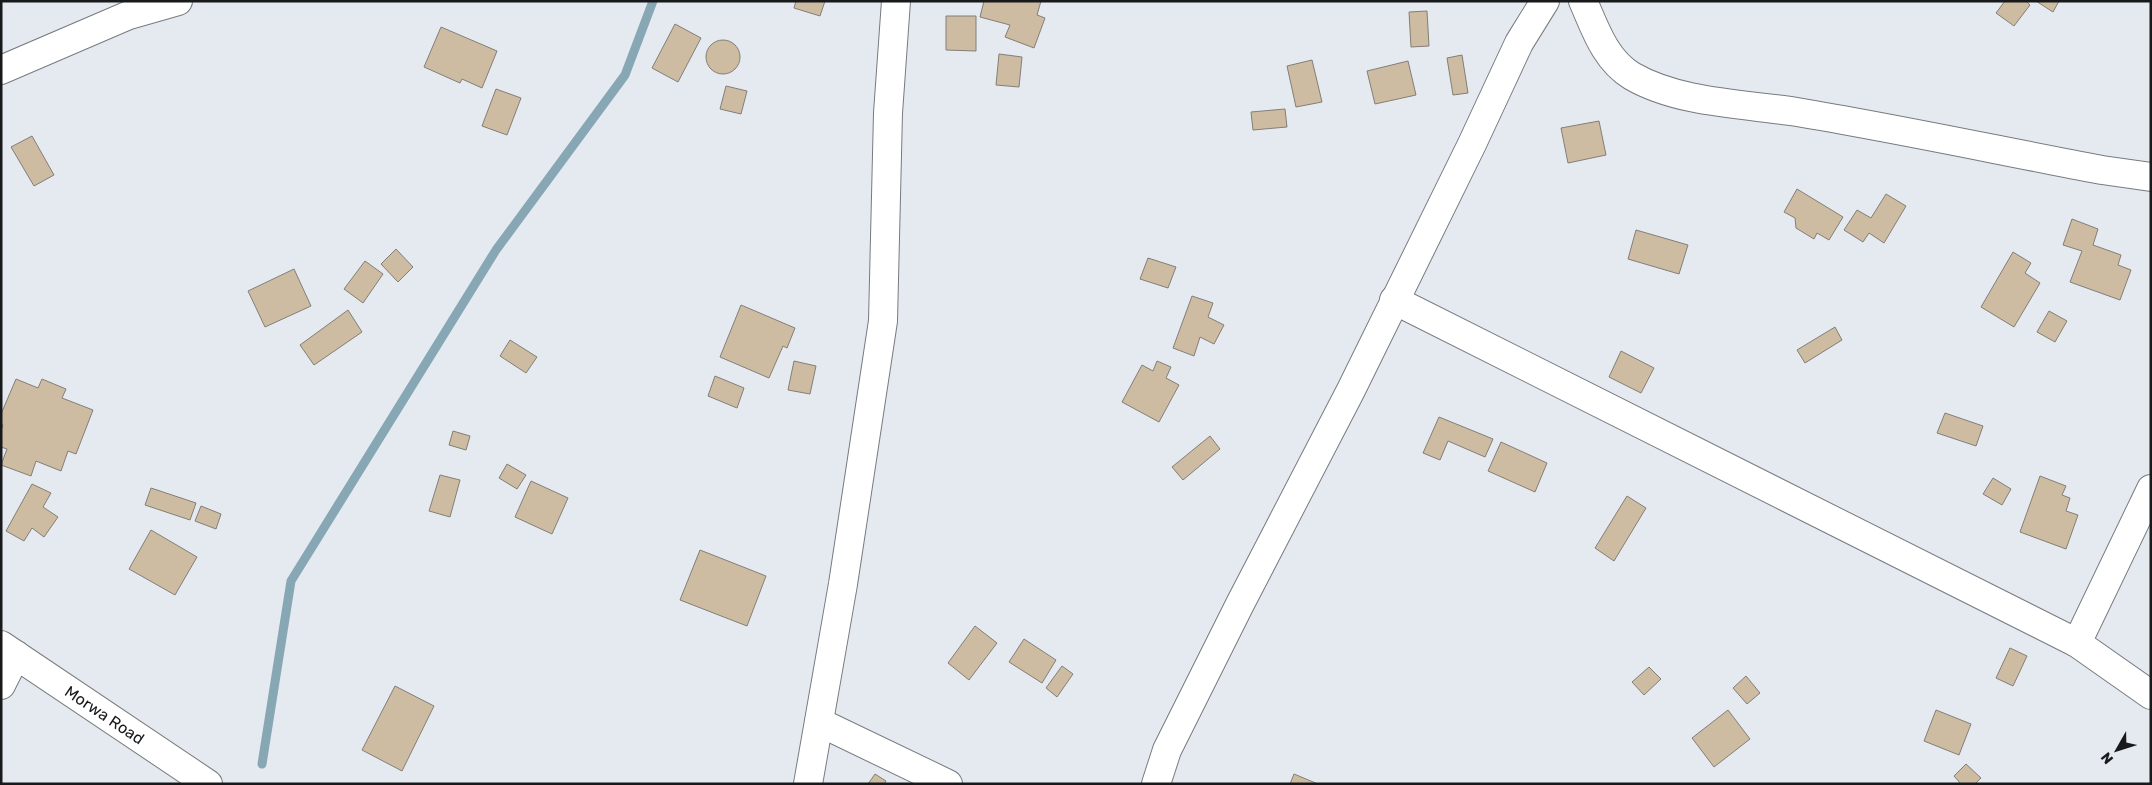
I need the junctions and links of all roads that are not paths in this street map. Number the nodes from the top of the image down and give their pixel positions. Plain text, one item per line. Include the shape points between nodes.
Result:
1 (178, 1) edge
2 (896, 1) edge
3 (1545, 1) edge
4 (1583, 1) edge
5 (1, 70) edge
6 (2151, 178) edge
7 (1394, 300) junction
8 (2151, 489) edge
9 (2077, 643) junction
10 (8, 650) edge
11 (1, 685) edge
12 (2151, 695) edge
13 (819, 722) junction
14 (208, 784) edge
15 (808, 784) edge
16 (948, 784) edge
17 (1156, 784) edge

1 - 5 street via 129,15
2 - 13 street via 888,113 883,320
3 - 7 street via 1519,43
4 - 6 street via 1607,53 1630,75 1658,89
7 - 9 street
7 - 17 street via 1167,750
8 - 9 street
9 - 12 street
10 - 11 street
10 - 14 street, Morwa Road
13 - 15 street
13 - 16 street

